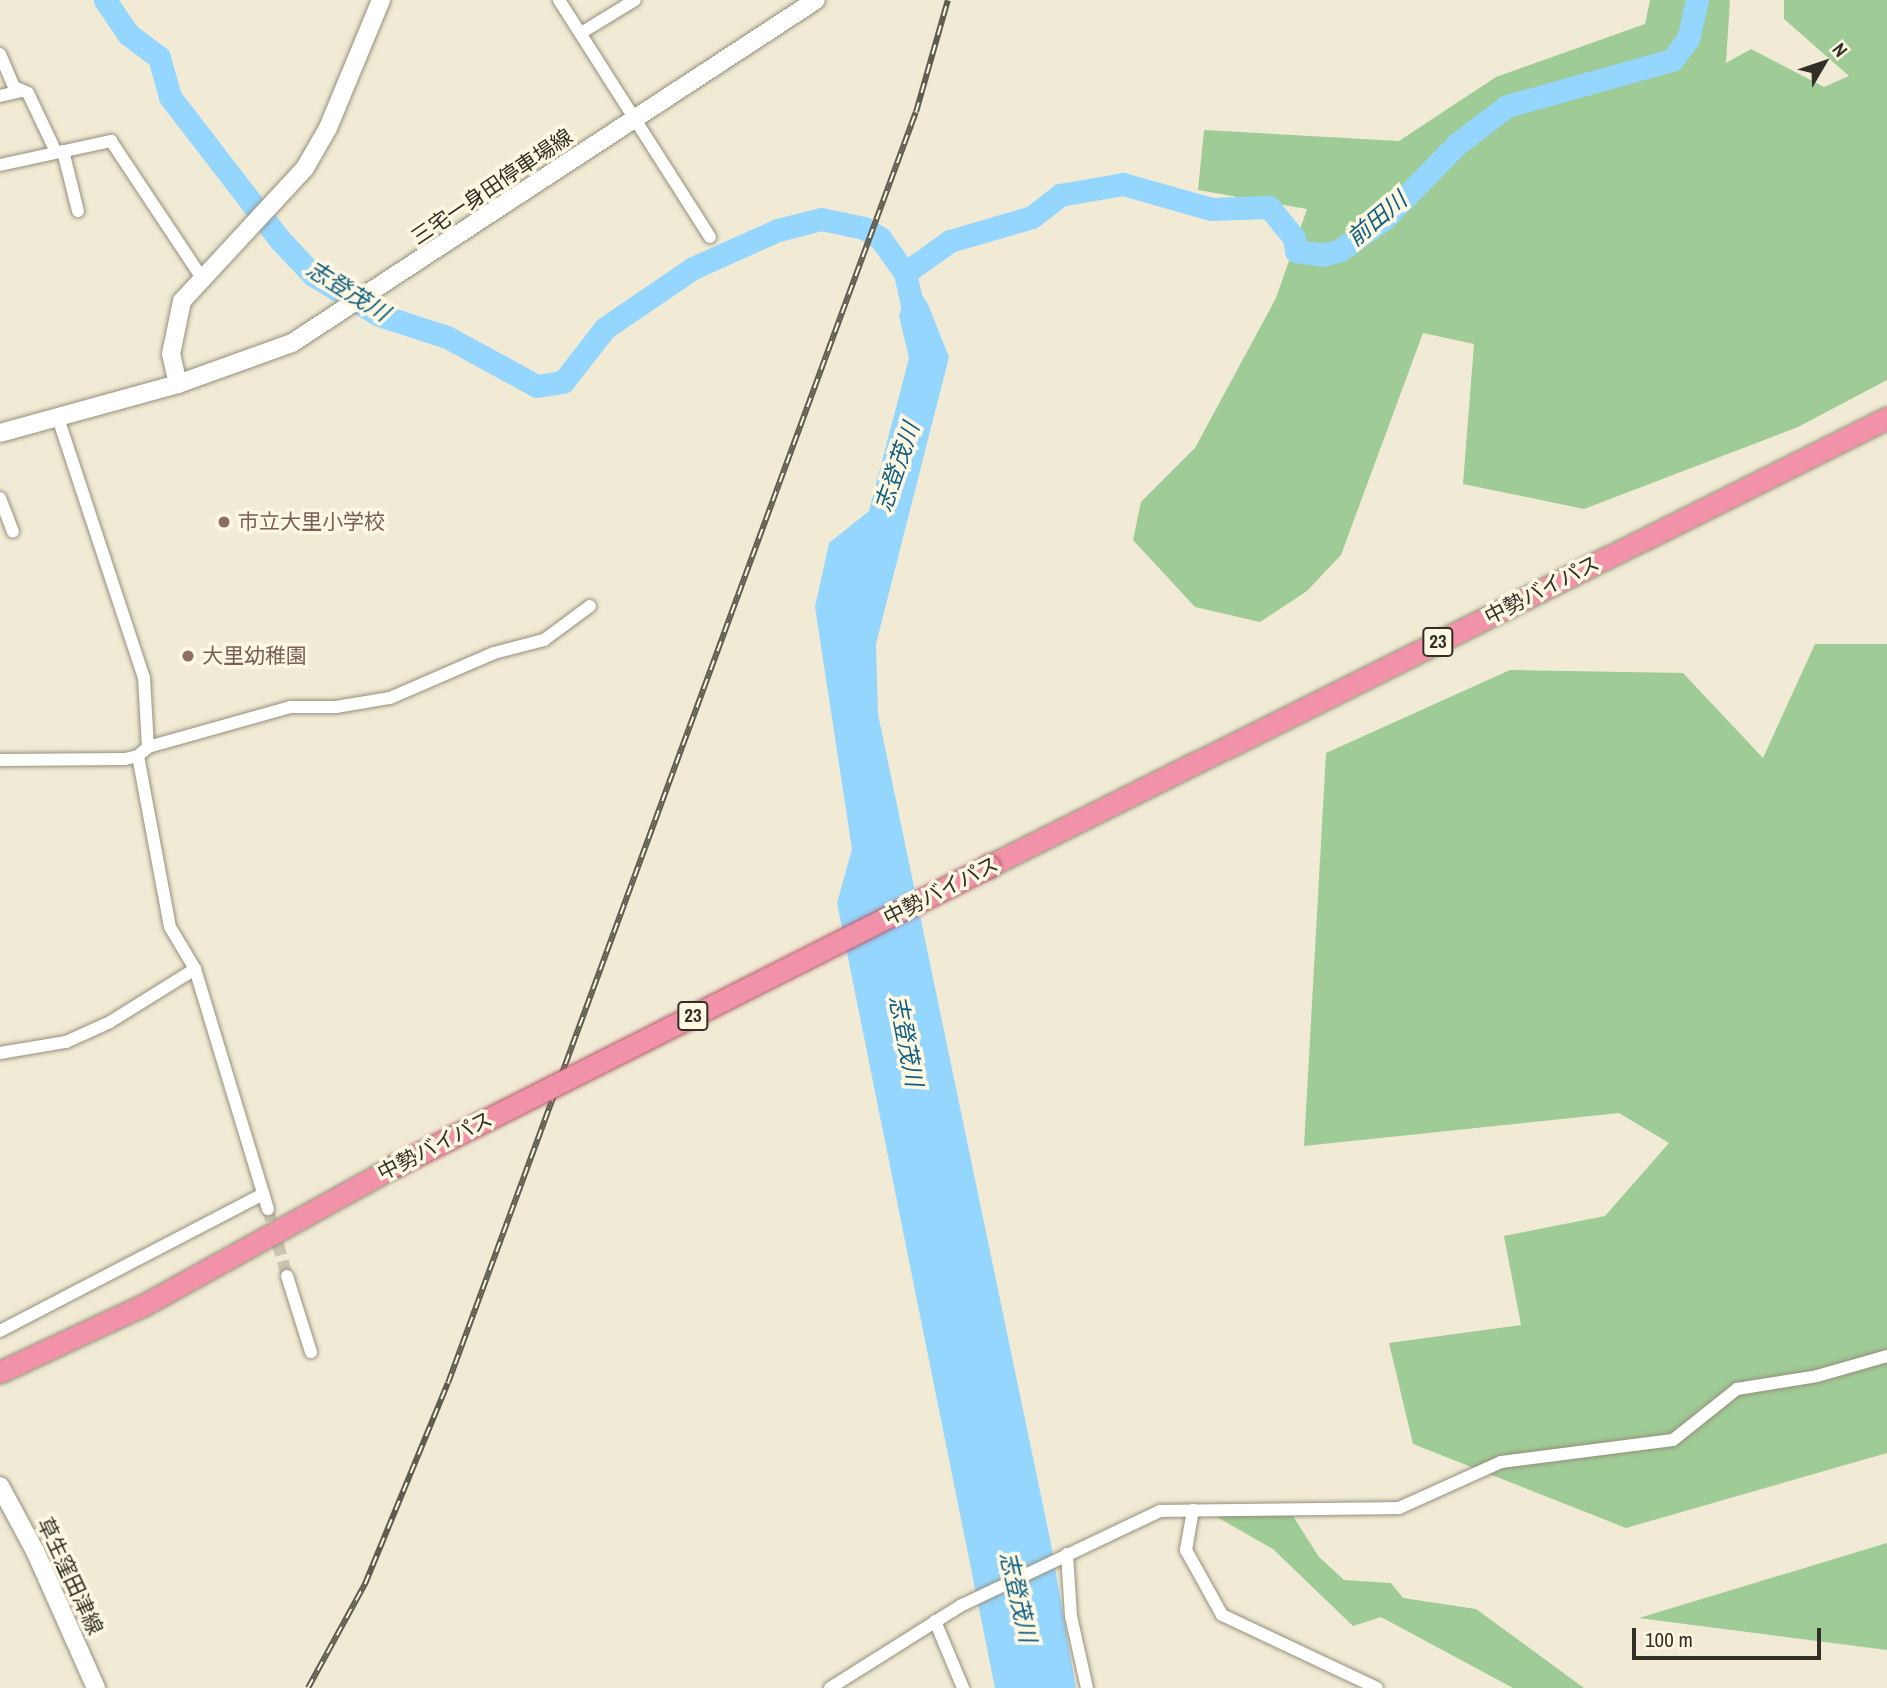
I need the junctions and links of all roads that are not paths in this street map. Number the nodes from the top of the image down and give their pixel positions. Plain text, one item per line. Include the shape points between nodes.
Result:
1 (381, 0) edge
2 (559, 0) edge
3 (635, 0) edge
4 (816, 0) edge
5 (581, 33) junction
6 (0, 54) edge
7 (18, 92) junction
8 (0, 96) edge
9 (637, 118) junction
10 (60, 151) junction
11 (0, 165) edge
12 (78, 211) dead end
13 (710, 237) dead end
14 (202, 278) junction
15 (178, 384) junction
16 (57, 415) junction
17 (1887, 418) edge
18 (0, 433) edge
19 (0, 498) edge
20 (13, 533) dead end
21 (590, 606) dead end
22 (143, 752) junction
23 (0, 760) edge
24 (195, 969) junction
25 (0, 1053) edge
26 (263, 1194) junction
27 (268, 1209) tunnel mouth
28 (287, 1276) tunnel mouth
29 (0, 1331) edge
30 (311, 1352) dead end
31 (1887, 1356) edge
32 (0, 1372) edge
33 (0, 1486) edge
34 (1193, 1510) junction
35 (1064, 1556) junction
36 (934, 1621) junction
37 (96, 1688) edge
38 (830, 1688) edge
39 (962, 1688) edge
40 (1087, 1688) edge
41 (1377, 1688) edge

1 - 14 main road via 317,149
2 - 5 street
3 - 5 street
4 - 9 main road, 三宅一身田停車場線
5 - 9 street
6 - 7 street
7 - 8 street
7 - 10 street via 27,93
9 - 13 street
9 - 15 main road, 三宅一身田停車場線 via 327,323 254,360
10 - 11 street
10 - 12 street
10 - 14 street via 111,141
14 - 15 main road via 175,315 171,354
15 - 16 main road, 三宅一身田停車場線
16 - 18 main road, 三宅一身田停車場線
16 - 22 street via 144,678
17 - 32 highway, 中勢バイパス / 23, bridge via 397,1165 144,1305
19 - 20 street
21 - 22 street via 555,635 494,653 420,689 349,706 300,705
22 - 23 street via 95,762
22 - 24 street via 170,927
24 - 25 street via 110,1022 66,1042
24 - 26 street
26 - 27 street
26 - 29 street
28 - 30 street
31 - 34 street via 1817,1376 1737,1389 1673,1440 1501,1462 1399,1508
33 - 37 main road, 草生窪田津線 via 36,1551
34 - 35 street via 1160,1511
34 - 41 street via 1186,1550 1222,1615
35 - 36 street
35 - 40 street
36 - 38 street
36 - 39 street

